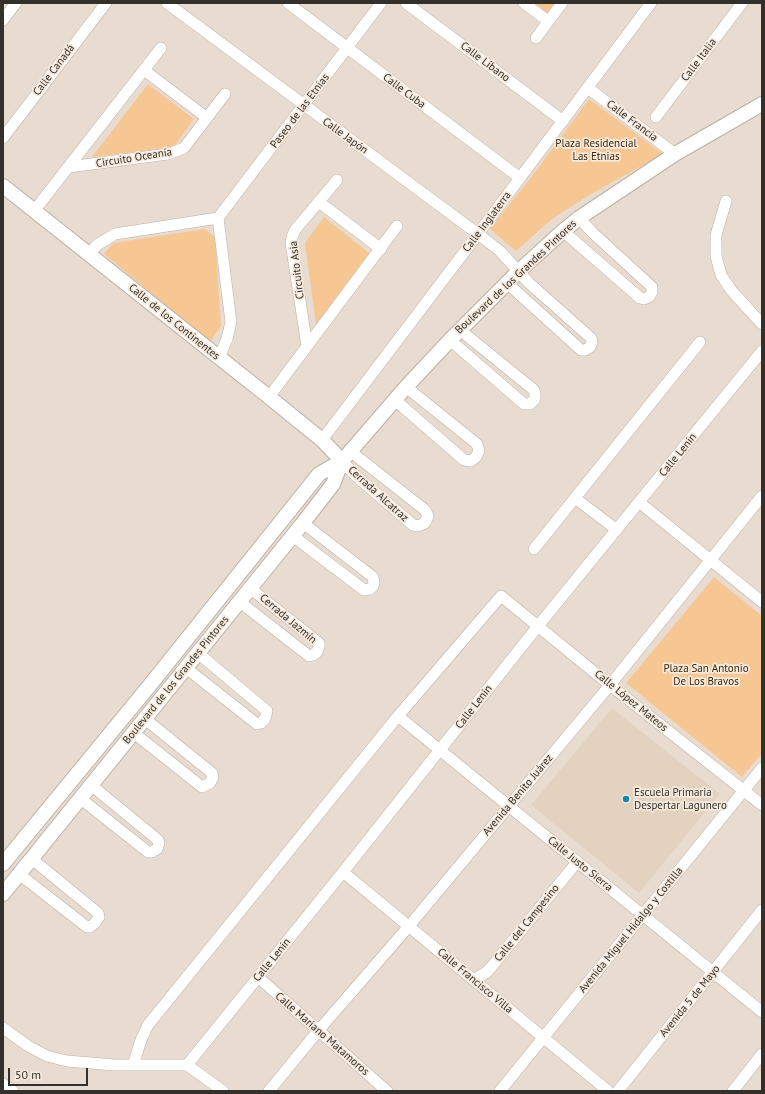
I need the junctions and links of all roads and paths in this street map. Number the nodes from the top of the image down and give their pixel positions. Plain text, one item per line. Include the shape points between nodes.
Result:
1 (16, 3) edge
2 (106, 3) edge
3 (167, 3) edge
4 (288, 3) edge
5 (381, 3) edge
6 (406, 3) edge
7 (524, 3) edge
8 (562, 3) edge
9 (651, 3) edge
10 (742, 3) edge
11 (3, 20) edge
12 (548, 21) junction
13 (536, 38) dead end
14 (161, 48) dead end
15 (347, 48) junction
16 (144, 70) junction
17 (588, 88) junction
18 (225, 94) dead end
19 (762, 104) edge
20 (304, 106) junction
21 (656, 117) dead end
22 (207, 118) junction
23 (563, 121) junction
24 (3, 138) edge
25 (675, 154) junction
26 (69, 167) junction
27 (520, 178) junction
28 (337, 180) dead end
29 (3, 186) edge
30 (726, 201) dead end
31 (319, 202) junction
32 (34, 211) junction
33 (218, 218) junction
34 (579, 218) junction
35 (398, 226) dead end
36 (563, 231) junction
37 (478, 234) junction
38 (381, 249) junction
39 (89, 254) junction
40 (520, 271) junction
41 (507, 283) junction
42 (762, 324) edge
43 (455, 335) junction
44 (700, 342) dead end
45 (307, 346) junction
46 (762, 350) edge
47 (219, 358) junction
48 (406, 387) junction
49 (269, 397) junction
50 (394, 400) junction
51 (322, 440) junction
52 (346, 456) junction
53 (762, 496) edge
54 (575, 498) junction
55 (639, 502) junction
56 (303, 523) junction
57 (617, 530) junction
58 (293, 536) junction
59 (534, 549) dead end
60 (711, 560) junction
61 (251, 589) junction
62 (240, 602) junction
63 (762, 602) edge
64 (538, 626) junction
65 (202, 657) junction
66 (190, 671) junction
67 (610, 684) junction
68 (398, 716) junction
69 (145, 719) junction
70 (134, 733) junction
71 (440, 750) junction
72 (762, 768) edge
73 (92, 785) junction
74 (743, 791) junction
75 (80, 799) junction
76 (762, 805) edge
77 (509, 806) junction
78 (32, 859) junction
79 (577, 862) junction
80 (3, 864) edge
81 (343, 872) junction
82 (19, 874) junction
83 (3, 894) edge
84 (762, 910) edge
85 (643, 916) junction
86 (409, 926) junction
87 (713, 972) junction
88 (258, 977) junction
89 (474, 980) junction
90 (762, 1012) edge
91 (3, 1028) edge
92 (318, 1031) junction
93 (544, 1038) junction
94 (762, 1054) edge
95 (133, 1065) junction
96 (187, 1065) junction
97 (3, 1084) edge
98 (13, 1091) edge
99 (222, 1091) edge
100 (269, 1091) edge
101 (387, 1091) edge
102 (500, 1091) edge
103 (608, 1091) edge
104 (618, 1091) edge
105 (732, 1091) edge

1 - 11 street
2 - 24 street, Calle Canadá
3 - 20 street, Calle Japón
4 - 15 street, Calle Cuba
5 - 15 street, Paseo de las Etnias
6 - 23 street, Calle Líbano
7 - 12 street
8 - 12 street
9 - 17 street, Calle Inglaterra
10 - 21 street, Calle Italia
12 - 13 street
14 - 16 street, Circuito Oceanía
15 - 20 street, Paseo de las Etnias
15 - 27 street, Calle Cuba
16 - 22 street
16 - 26 street, Circuito Oceanía
17 - 23 street, Calle Inglaterra
17 - 25 street, Calle Francia
18 - 22 street, Circuito Oceanía
19 - 25 street, Boulevard de los Grandes Pintores
20 - 33 street, Paseo de las Etnias
20 - 37 street, Calle Japón
22 - 26 street, Circuito Oceanía via 184,148 168,154
23 - 27 street, Calle Inglaterra
25 - 34 street, Boulevard de los Grandes Pintores
26 - 32 street, Circuito Oceanía
27 - 37 street, Calle Inglaterra
28 - 31 street, Circuito Asia
29 - 32 street, Calle de los Continentes
30 - 42 street via 716,235 716,256 721,275
31 - 38 street
31 - 45 street, Circuito Asia via 292,237
32 - 39 street, Calle de los Continentes
33 - 39 street via 115,234 96,245
33 - 47 street via 231,322 228,339
34 - 36 street, Boulevard de los Grandes Pintores
34 - 36 street via 652,287 649,297 640,298
35 - 38 street
36 - 40 street, Boulevard de los Grandes Pintores
37 - 40 street, Calle Japón
37 - 51 street, Calle Inglaterra
38 - 45 street
39 - 47 street, Calle de los Continentes
40 - 41 street, Boulevard de los Grandes Pintores
40 - 41 street, Calle Japón via 529,283 591,338 590,347 581,350
41 - 43 street, Boulevard de los Grandes Pintores
43 - 43 street via 534,390 534,400 530,404 524,404
43 - 48 street, Boulevard de los Grandes Pintores
44 - 54 street
45 - 49 street
46 - 55 street, Calle Lenin
47 - 49 street, Calle de los Continentes
48 - 50 street, Boulevard de los Grandes Pintores
48 - 50 street via 477,444 480,451 476,457 471,461 464,460
49 - 51 street, Calle de los Continentes
50 - 52 street, Boulevard de los Grandes Pintores
51 - 52 street, Calle de los Continentes
52 - 52 street, Cerrada Alcatraz via 425,510 428,516 424,523 413,525 356,476
52 - 56 street, Boulevard de los Grandes Pintores via 333,484
52 - 80 street, Boulevard de los Grandes Pintores via 319,474
53 - 60 street, Avenida Benito Juárez
54 - 57 street
54 - 59 street
55 - 57 street, Calle Lenin
55 - 60 street
56 - 58 street, Boulevard de los Grandes Pintores
56 - 58 street via 373,577 373,586 364,590
57 - 64 street, Calle Lenin
58 - 61 street, Boulevard de los Grandes Pintores
60 - 63 street
60 - 67 street, Avenida Benito Juárez
61 - 62 street, Boulevard de los Grandes Pintores
61 - 62 street, Cerrada Jazmín via 319,643 317,652 310,656
62 - 65 street, Boulevard de los Grandes Pintores
64 - 67 street, Calle López Mateos
64 - 68 street, Calle López Mateos via 501,596
64 - 71 street, Calle Lenin
65 - 66 street, Boulevard de los Grandes Pintores
65 - 66 street via 267,711 265,719 257,724
66 - 69 street, Boulevard de los Grandes Pintores
67 - 74 street, Calle López Mateos
67 - 77 street, Avenida Benito Juárez
68 - 71 street, Calle Justo Sierra
68 - 95 street via 148,1025
69 - 70 street, Boulevard de los Grandes Pintores
69 - 70 street via 212,773 210,783 202,787
70 - 73 street, Boulevard de los Grandes Pintores
71 - 77 street, Calle Justo Sierra
71 - 81 street, Calle Lenin
72 - 74 street, Avenida Miguel Hidalgo y Costilla
73 - 75 street, Boulevard de los Grandes Pintores
73 - 75 street via 158,840 157,849 148,852
74 - 76 street, Calle López Mateos
74 - 85 street, Avenida Miguel Hidalgo y Costilla
75 - 78 street, Boulevard de los Grandes Pintores
77 - 79 street, Calle Justo Sierra
77 - 86 street, Avenida Benito Juárez
78 - 82 street, Boulevard de los Grandes Pintores
78 - 82 street via 98,913 95,923 87,927
79 - 85 street, Calle Justo Sierra
79 - 89 street, Calle del Campesino via 488,971
81 - 86 street, Calle Francisco Villa
81 - 88 street, Calle Lenin
82 - 83 street, Boulevard de los Grandes Pintores
84 - 87 street, Avenida 5 de Mayo
85 - 87 street, Calle Justo Sierra
85 - 93 street, Avenida Miguel Hidalgo y Costilla
86 - 89 street, Calle Francisco Villa
86 - 92 street, Avenida Benito Juárez
87 - 90 street, Calle Justo Sierra
87 - 104 street, Avenida 5 de Mayo
88 - 92 street, Calle Mariano Matamoros
88 - 96 street, Calle Lenin
89 - 93 street, Calle Francisco Villa
91 - 95 street via 46,1056 67,1061
92 - 100 street, Avenida Benito Juárez
92 - 101 street, Calle Mariano Matamoros
93 - 102 street, Avenida Miguel Hidalgo y Costilla
93 - 103 street, Calle Francisco Villa
94 - 105 street
95 - 96 street
96 - 99 street
97 - 98 street

